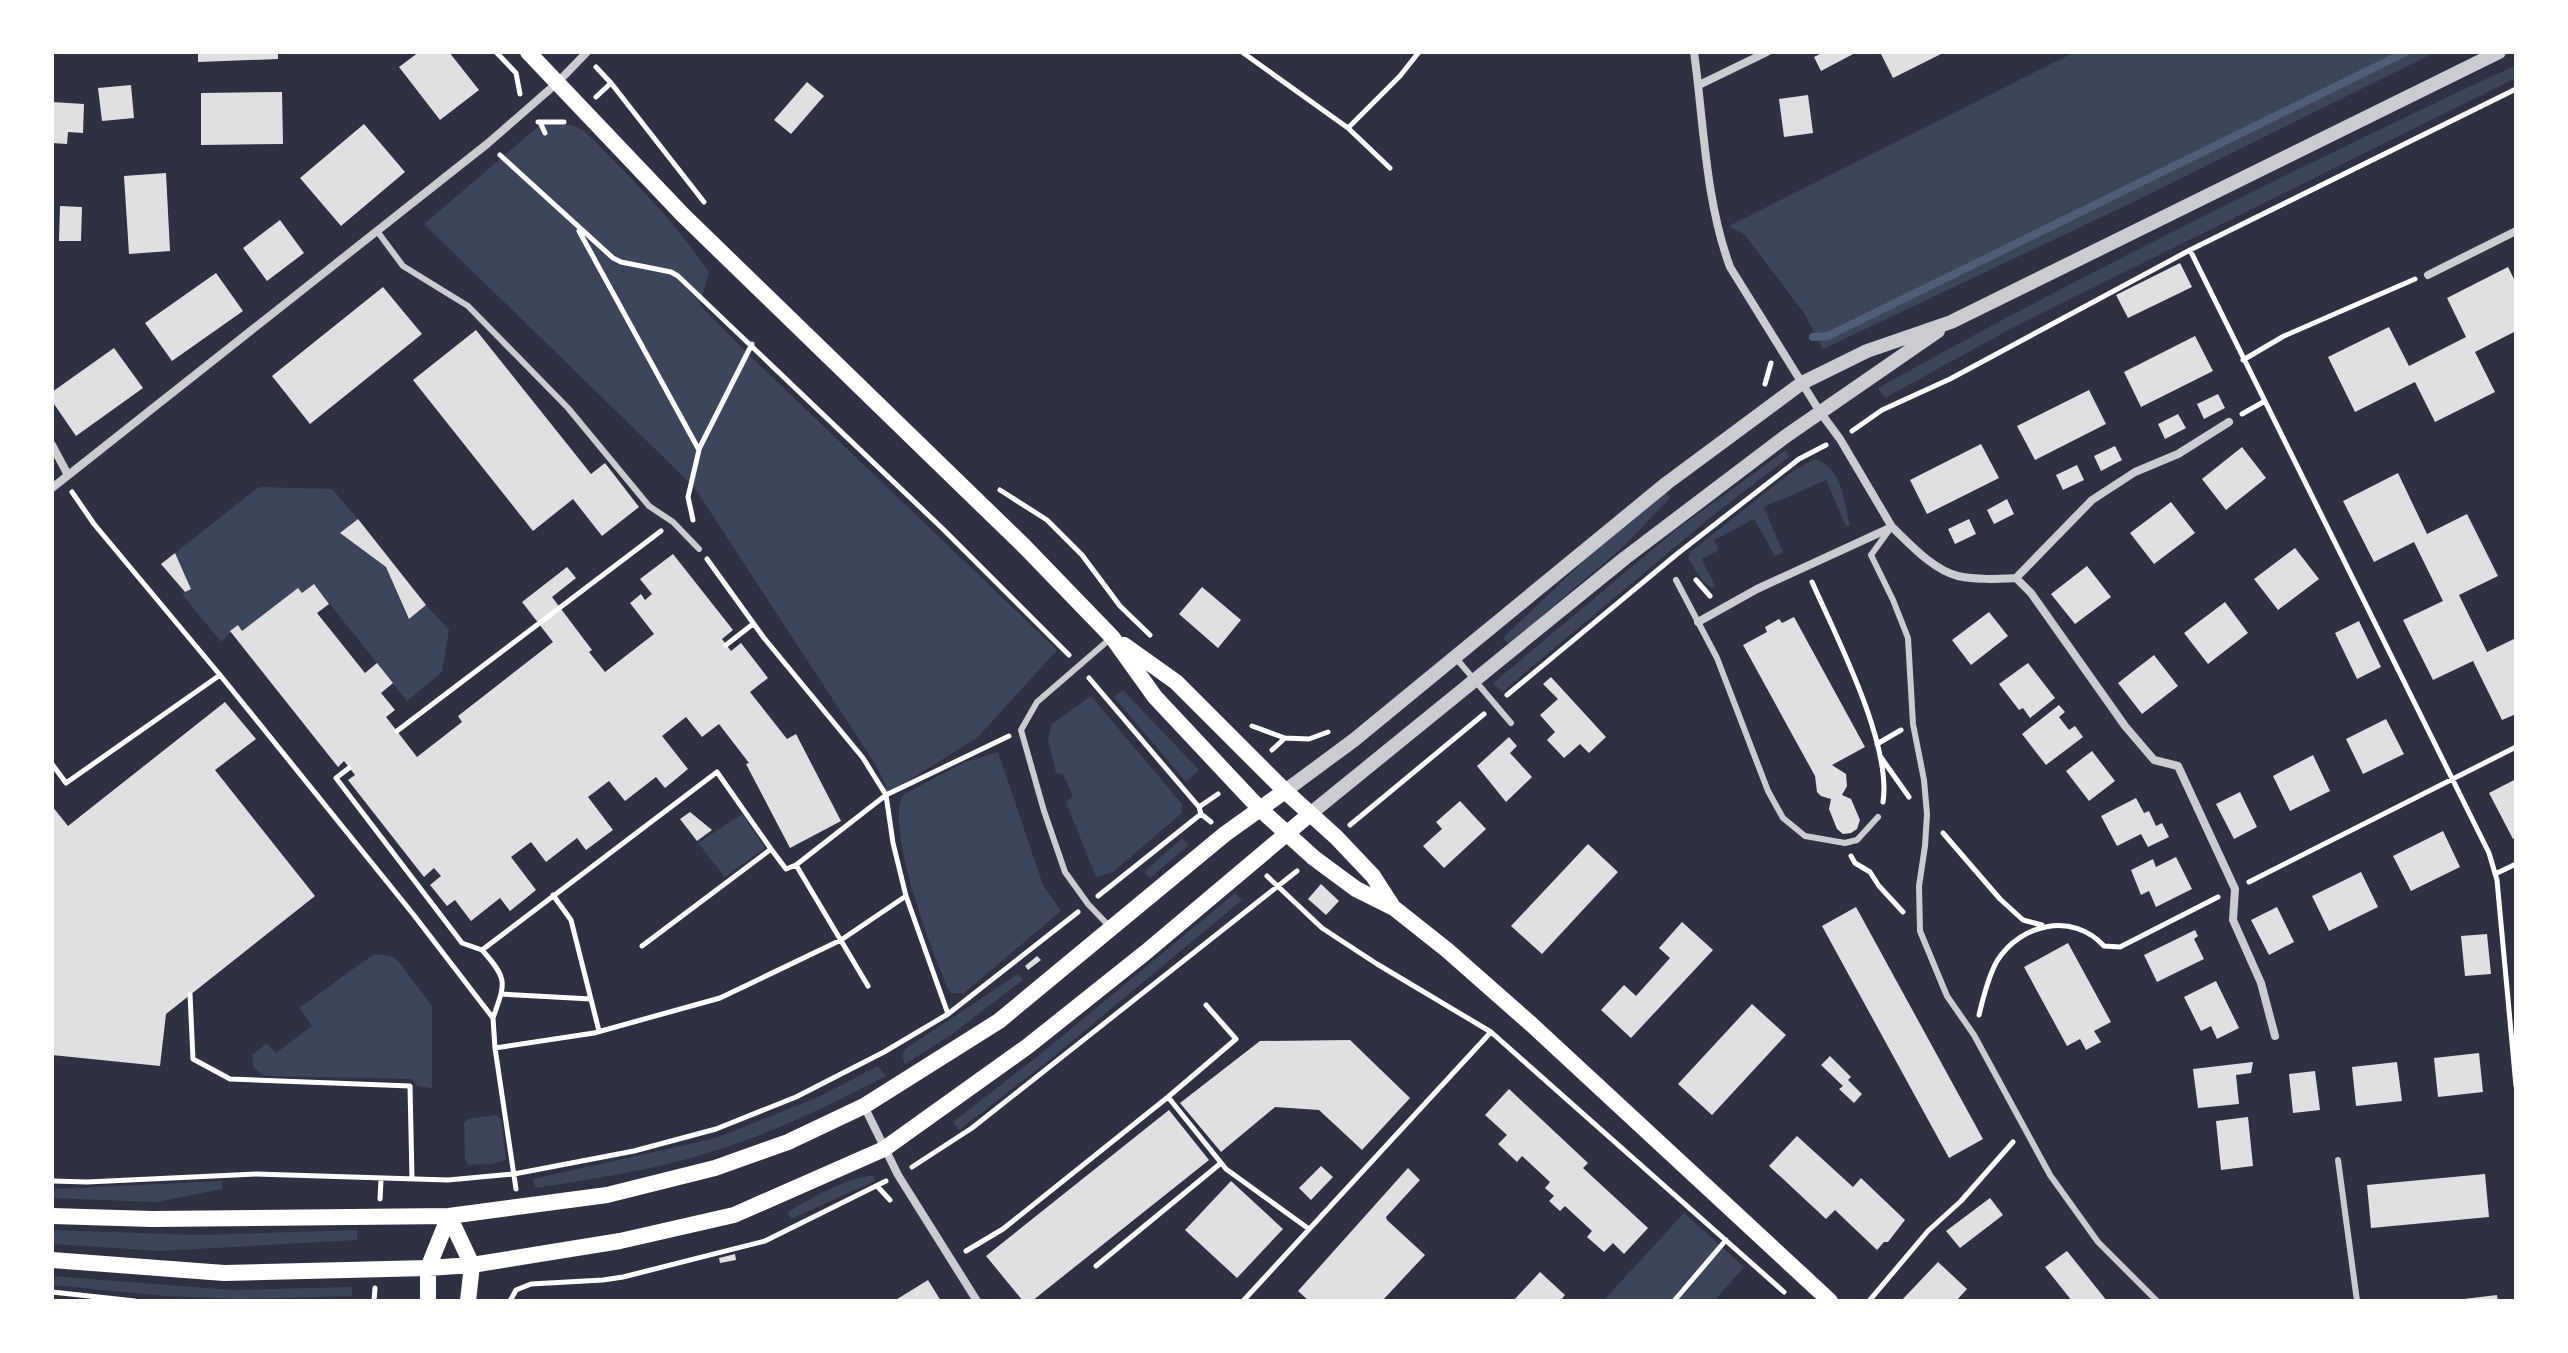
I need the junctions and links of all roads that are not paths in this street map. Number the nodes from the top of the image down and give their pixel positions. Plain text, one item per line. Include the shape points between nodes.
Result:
1 (528, 52) edge
2 (587, 52) edge
3 (1694, 52) edge
4 (1767, 52) edge
5 (2499, 52) edge
6 (557, 83) junction
7 (1699, 85) junction
8 (377, 231) junction
9 (2516, 231) edge
10 (2428, 275) road end
11 (1951, 322) junction
12 (1802, 383) junction
13 (1820, 412) junction
14 (2229, 422) road end
15 (52, 445) edge
16 (68, 475) junction
17 (52, 488) edge
18 (1892, 527) junction
19 (699, 549) road end
20 (2016, 578) junction
21 (1676, 580) dead end
22 (1698, 622) junction
23 (1112, 637) junction
24 (1455, 657) junction
25 (1475, 680) junction
26 (1511, 723) dead end
27 (1285, 791) junction
28 (1260, 809) junction
29 (1310, 814) junction
30 (1878, 817) road end
31 (1287, 835) junction
32 (1394, 908) junction
33 (1112, 929) junction
34 (2275, 1036) dead end
35 (864, 1106) junction
36 (884, 1149) junction
37 (2338, 1160) dead end
38 (52, 1216) edge
39 (449, 1216) junction
40 (52, 1260) edge
41 (472, 1265) junction
42 (428, 1268) junction
43 (428, 1301) edge
44 (468, 1301) edge
45 (977, 1301) edge
46 (1830, 1301) edge
47 (2157, 1301) edge
48 (2357, 1301) edge

1 - 6 main road
2 - 6 street
3 - 7 street
4 - 7 street
5 - 11 street
6 - 8 street
6 - 23 main road via 694,226
7 - 12 street via 1703,144 1721,242 1746,296
8 - 16 street
8 - 19 lane via 403,266 468,306 568,408 649,506
9 - 10 street
11 - 12 street via 1867,351
11 - 13 street
12 - 13 street
12 - 24 street via 1667,483
13 - 18 street
13 - 25 street via 1625,558
14 - 20 street via 2092,500
15 - 16 street
16 - 17 street
18 - 20 street via 1955,576
18 - 22 street
18 - 47 lane via 1871,555 1908,638 1913,724 1927,814 1920,931 1947,996 2050,1175 2098,1242
20 - 34 street via 2154,760 2178,766 2235,889 2233,920 2261,983
21 - 22 lane
22 - 30 lane via 1783,818 1805,836 1845,843 1857,840
23 - 27 main road via 1176,682
23 - 28 main road via 1155,697
23 - 33 lane via 1037,702 1021,730 1065,872
24 - 25 lane
24 - 27 street
25 - 26 lane
25 - 29 street
27 - 28 main road
27 - 29 main road
28 - 31 main road
28 - 33 main road
29 - 31 main road
29 - 32 main road via 1373,876
31 - 32 main road via 1356,889
31 - 36 main road via 1028,1046
32 - 46 main road via 1531,1024
33 - 35 main road via 999,1021
35 - 36 street
35 - 39 main road via 788,1142 715,1168 607,1195
36 - 41 main road via 719,1219
36 - 45 street
37 - 48 lane
38 - 39 main road
39 - 41 main road
39 - 42 main road
40 - 42 main road via 224,1273
41 - 42 main road
41 - 44 main road
42 - 43 main road

